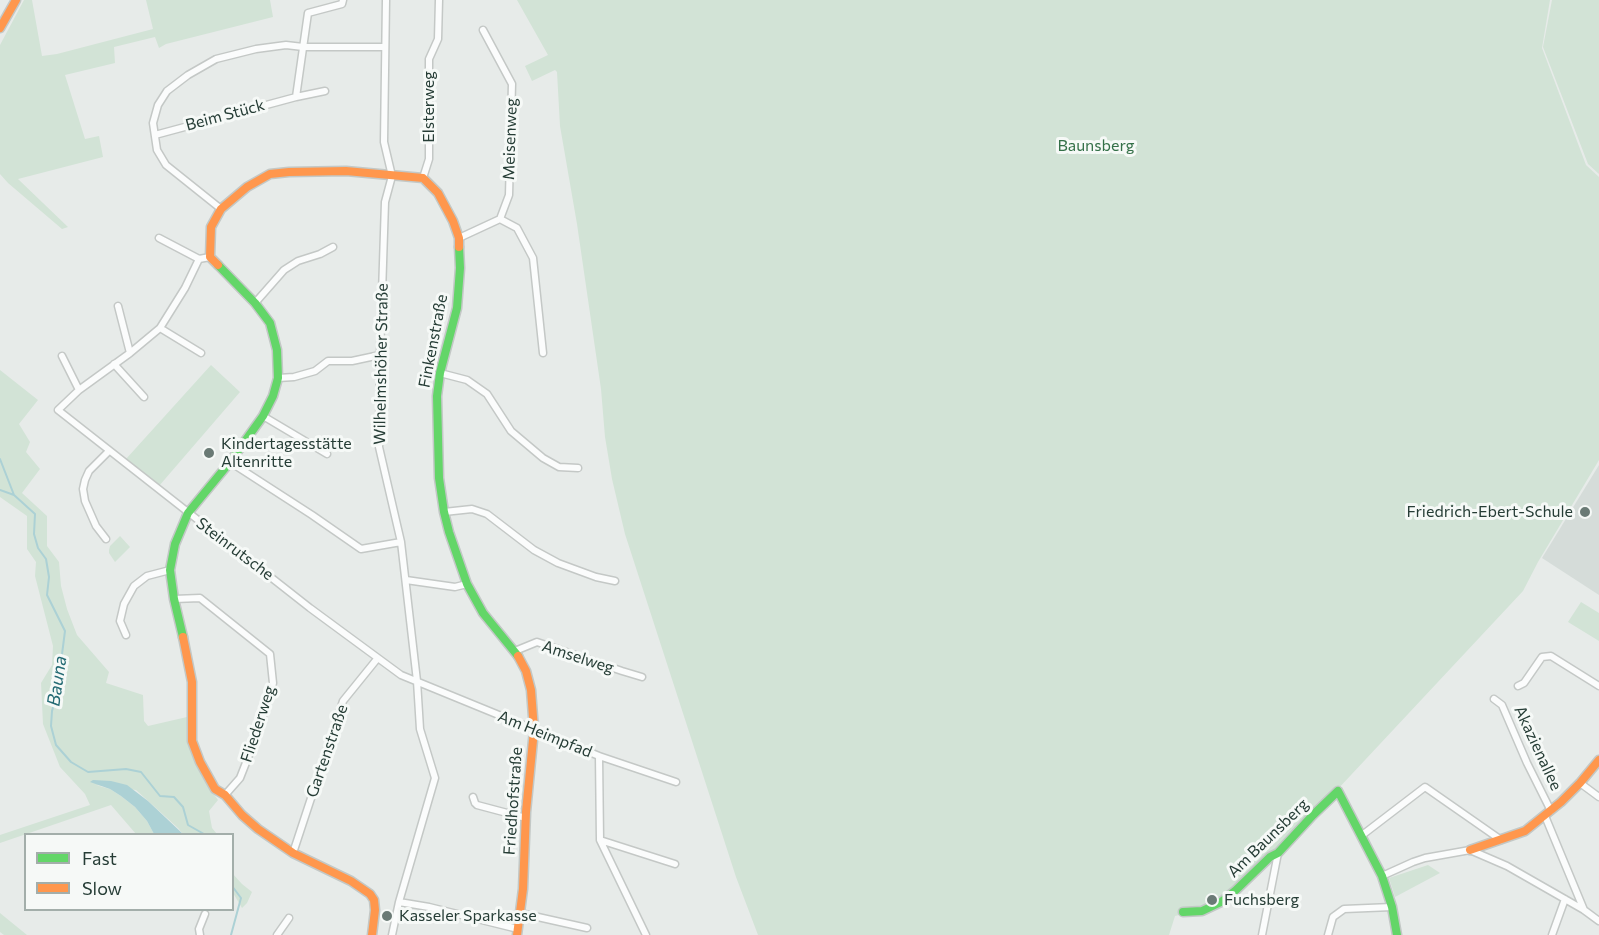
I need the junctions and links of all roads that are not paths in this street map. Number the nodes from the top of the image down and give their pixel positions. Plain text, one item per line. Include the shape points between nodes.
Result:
1 (16, 0) edge
2 (343, 0) edge
3 (386, 0) edge
4 (439, 0) edge
5 (0, 28) edge
6 (483, 30) dead end
7 (303, 47) junction
8 (385, 47) junction
9 (325, 91) dead end
10 (296, 97) junction
11 (155, 135) junction
12 (393, 176) junction
13 (423, 178) junction
14 (221, 209) junction
15 (500, 219) junction
16 (159, 238) dead end
17 (459, 238) junction
18 (333, 247) dead end
19 (210, 257) junction
20 (199, 259) junction
21 (255, 303) junction
22 (118, 306) dead end
23 (160, 328) junction
24 (130, 353) junction
25 (201, 353) dead end
26 (543, 353) dead end
27 (380, 355) junction
28 (62, 356) dead end
29 (114, 364) junction
30 (440, 373) junction
31 (278, 378) junction
32 (79, 390) junction
33 (144, 397) dead end
34 (263, 417) junction
35 (109, 451) junction
36 (327, 454) dead end
37 (230, 462) junction
38 (578, 468) dead end
39 (444, 512) junction
40 (188, 513) junction
41 (106, 539) dead end
42 (401, 542) junction
43 (170, 570) junction
44 (406, 580) junction
45 (615, 581) dead end
46 (466, 584) junction
47 (174, 599) junction
48 (126, 635) dead end
49 (515, 651) junction
50 (377, 659) junction
51 (642, 677) dead end
52 (417, 681) junction
53 (1518, 686) dead end
54 (1599, 686) edge
55 (531, 690) joint
56 (1494, 699) dead end
57 (534, 730) junction
58 (599, 756) junction
59 (1599, 760) edge
60 (676, 782) dead end
61 (1580, 783) junction
62 (225, 795) junction
63 (473, 797) dead end
64 (1599, 797) edge
65 (1548, 813) junction
66 (526, 819) junction
67 (1361, 836) junction
68 (600, 840) junction
69 (1501, 840) junction
70 (1470, 850) junction
71 (293, 853) junction
72 (1278, 853) junction
73 (675, 864) dead end
74 (1382, 876) junction
75 (1565, 899) junction
76 (399, 902) junction
77 (1392, 907) junction
78 (1584, 910) junction
79 (1183, 912) dead end
80 (205, 914) dead end
81 (520, 914) junction
82 (289, 918) dead end
83 (1599, 921) edge
84 (587, 928) dead end
85 (517, 932) edge
86 (200, 935) edge
87 (277, 935) edge
88 (375, 935) edge
89 (392, 935) edge
90 (646, 935) edge
91 (1262, 935) edge
92 (1328, 935) edge
93 (1397, 935) edge
94 (1552, 935) edge

1 - 5 street
2 - 7 street via 342,4 308,13
3 - 8 street
4 - 13 street, Elsterweg via 438,39 429,59 429,159
6 - 15 street, Meisenweg via 512,84 509,195
7 - 8 street
7 - 10 street
7 - 11 street via 256,49 216,59 188,75 167,91 158,105 153,123
8 - 12 street via 384,142
9 - 10 street, Beim Stück
10 - 11 street, Beim Stück
11 - 14 street via 166,165
12 - 13 street
12 - 14 street via 346,171 270,174
12 - 27 street, Wilhelmshöher Straße via 385,202
13 - 17 street, Finkenstraße via 438,194
14 - 19 street via 211,227
15 - 17 street
15 - 26 street via 517,228 533,258
16 - 20 street
17 - 30 street, Finkenstraße via 457,308
18 - 21 street via 284,270
19 - 20 street
19 - 21 street
20 - 23 street
21 - 31 street via 270,322
22 - 24 street
23 - 24 street
23 - 25 street
24 - 29 street
27 - 31 street via 328,361 315,371
27 - 42 street, Wilhelmshöher Straße via 379,447
28 - 32 street
29 - 32 street
29 - 33 street
30 - 38 street via 467,380 487,394 511,431 543,458 559,467
30 - 39 street, Finkenstraße via 439,478
31 - 34 street
32 - 35 street, Steinrutsche via 58,410
34 - 36 street
34 - 37 street
35 - 40 street, Steinrutsche
35 - 41 street via 89,471 83,489 96,526
37 - 40 street
37 - 42 street via 361,549
39 - 45 street via 472,509 487,514 558,563
39 - 46 street, Finkenstraße
40 - 43 street via 175,544
40 - 50 street, Steinrutsche
42 - 44 street, Wilhelmshöher Straße
43 - 47 street
43 - 48 street via 147,576 134,586 120,621
44 - 46 street via 455,587
44 - 52 street, Wilhelmshöher Straße
46 - 49 street, Finkenstraße via 483,613
47 - 62 street via 192,682 192,741 215,789
47 - 62 street, Fliederweg via 200,598 270,654 273,683 258,732 240,778
49 - 51 street, Amselweg via 537,642
49 - 55 street, Finkenstraße
50 - 52 street, Steinrutsche
50 - 71 street, Gartenstraße via 343,701
52 - 57 street, Am Heimpfad
52 - 76 street, Wilhelmshöher Straße via 420,729 435,778
53 - 54 street via 1542,657 1551,656
55 - 57 street, Friedhofstraße
56 - 65 street, Akazienallee via 1502,705
57 - 58 street, Am Heimpfad
57 - 66 street, Friedhofstraße
58 - 60 street, Am Heimpfad
58 - 68 street
59 - 61 street, Akazienallee
61 - 64 street, Akazienallee
61 - 65 street, Akazienallee
62 - 71 street via 258,829
63 - 66 street via 477,805
65 - 69 street, Akazienallee via 1525,831
65 - 78 street, Akazienallee
66 - 81 street, Friedhofstraße
67 - 69 street via 1425,787
67 - 72 street, Am Baunsberg via 1338,791
67 - 74 street
68 - 73 street
68 - 90 street
69 - 70 street, Akazienallee
70 - 74 street via 1425,858
70 - 75 street
71 - 88 street via 370,894 374,900
72 - 79 street, Am Baunsberg via 1221,902 1202,912
72 - 91 street
74 - 77 street
75 - 78 street
75 - 94 street
76 - 85 street
76 - 89 street, Wilhelmshöher Straße
77 - 92 street via 1344,909 1333,917
77 - 93 street
78 - 83 street
80 - 86 street
81 - 84 street
81 - 85 street, Friedhofstraße
82 - 87 street

